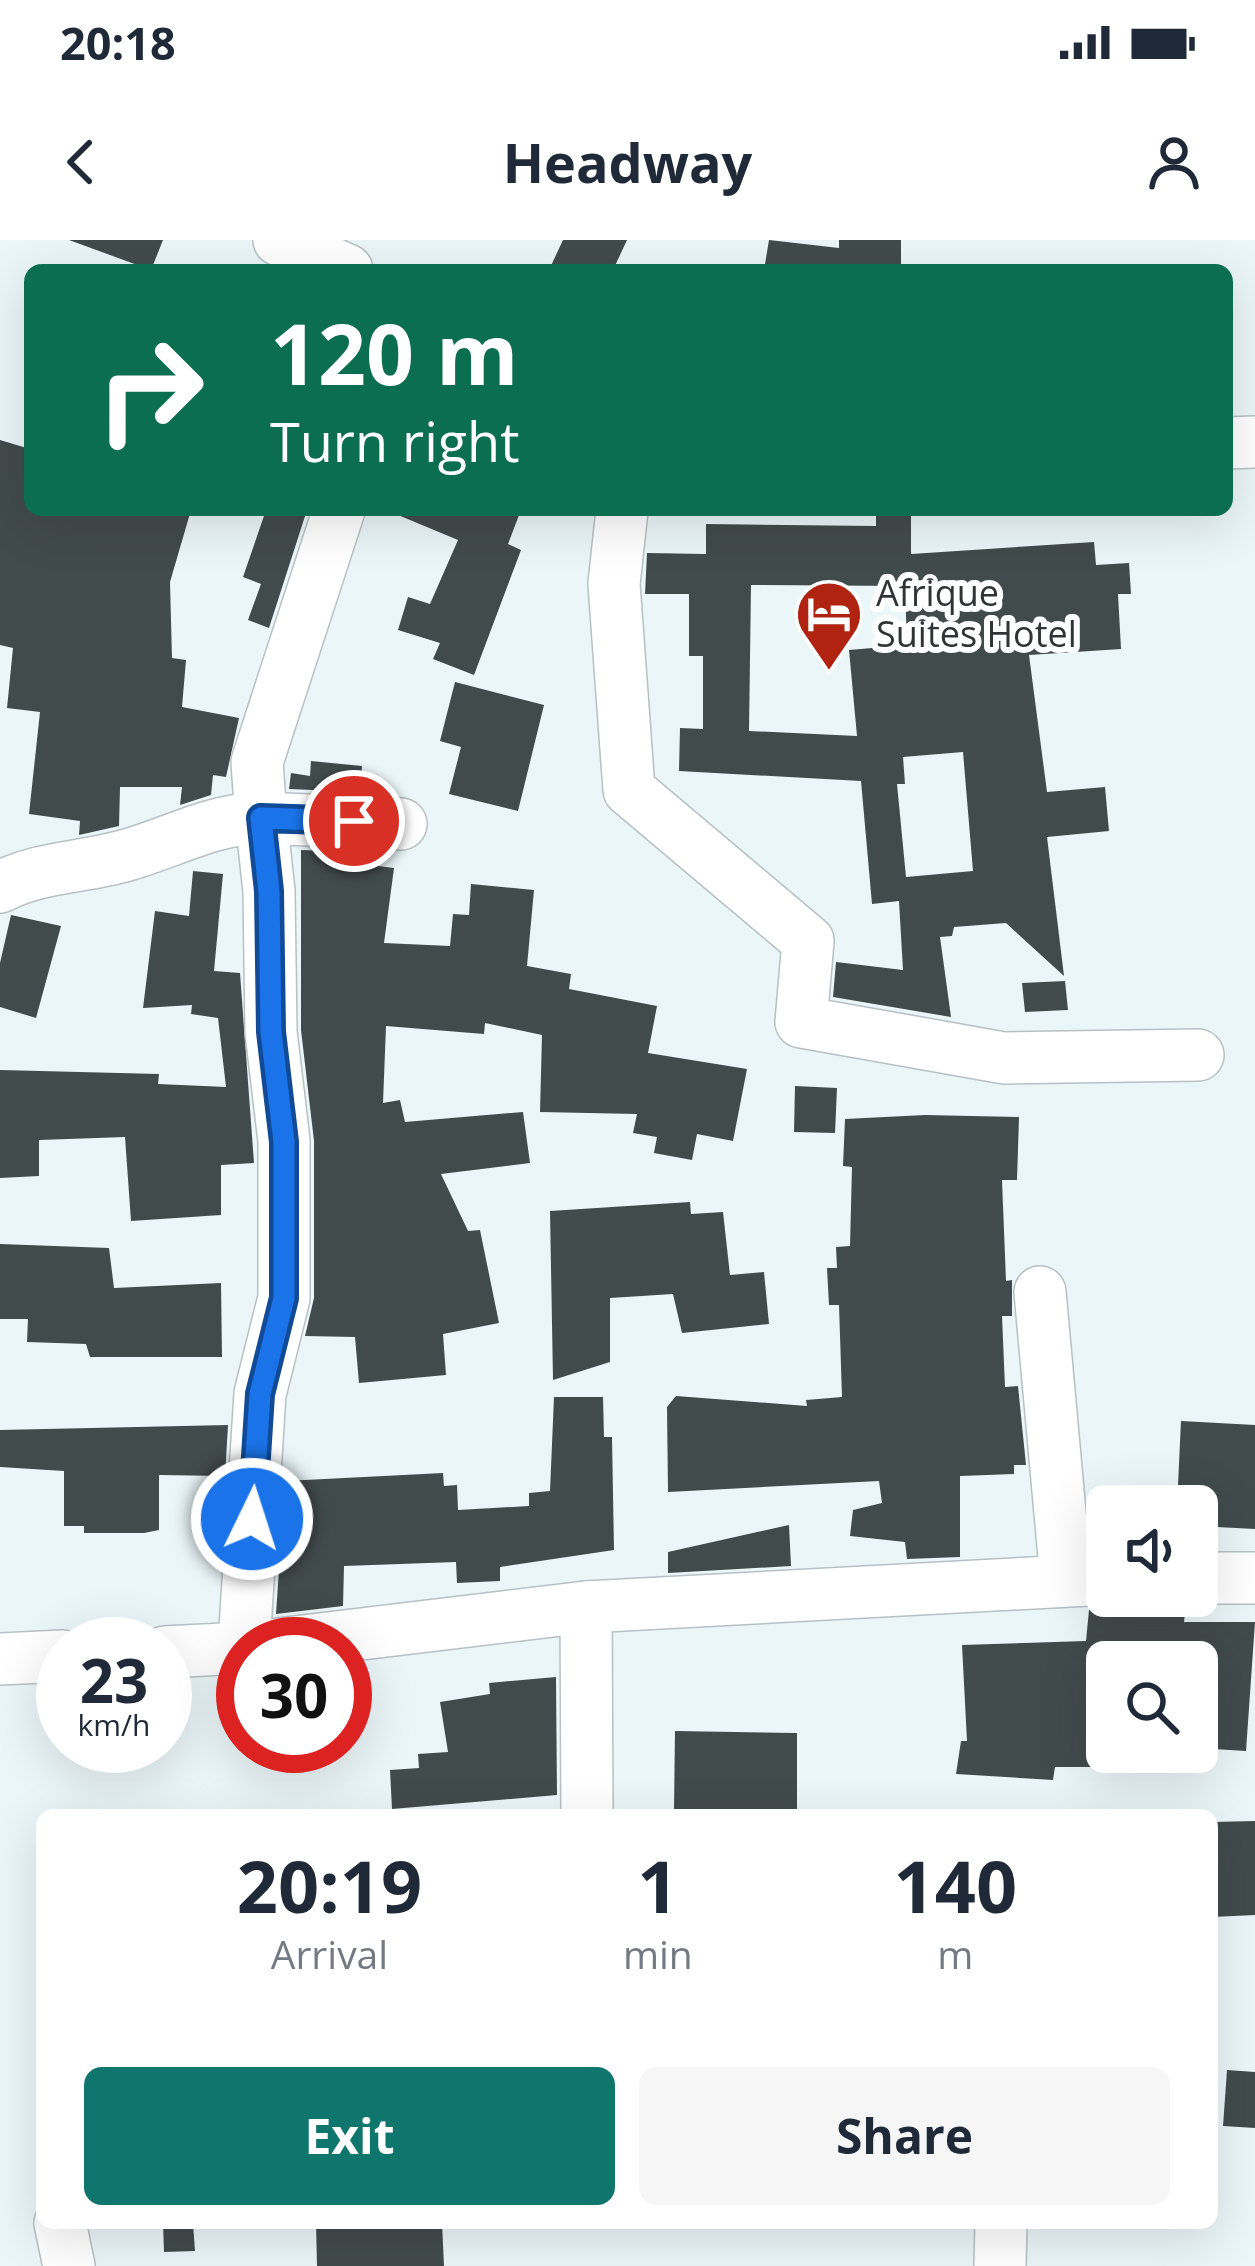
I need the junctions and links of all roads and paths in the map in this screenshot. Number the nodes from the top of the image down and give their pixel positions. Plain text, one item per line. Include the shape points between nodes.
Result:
1 (279, 240) edge
2 (333, 264) edge
3 (337, 516) edge
4 (621, 516) edge
5 (261, 818) junction
6 (400, 824) dead end
7 (0, 887) edge
8 (1198, 1055) dead end
9 (1040, 1292) dead end
10 (1086, 1573) edge
11 (1218, 1578) edge
12 (1255, 1578) edge
13 (1086, 1579) edge
14 (586, 1607) junction
15 (245, 1617) edge
16 (372, 1633) edge
17 (36, 1657) edge
18 (0, 1659) edge
19 (587, 1809) edge
20 (61, 2229) edge
21 (1001, 2229) edge
22 (69, 2266) edge
23 (1000, 2266) edge

1 - 2 street
3 - 5 street via 257,762
4 - 8 street via 614,584 629,790 808,941 801,1022 1004,1058
5 - 6 street
5 - 7 street via 196,827 125,856 28,872
5 - 15 street via 284,1142 284,1298 260,1394
9 - 10 street
11 - 12 street
13 - 14 street
14 - 16 street
14 - 19 street
17 - 18 street
20 - 22 street
21 - 23 street

